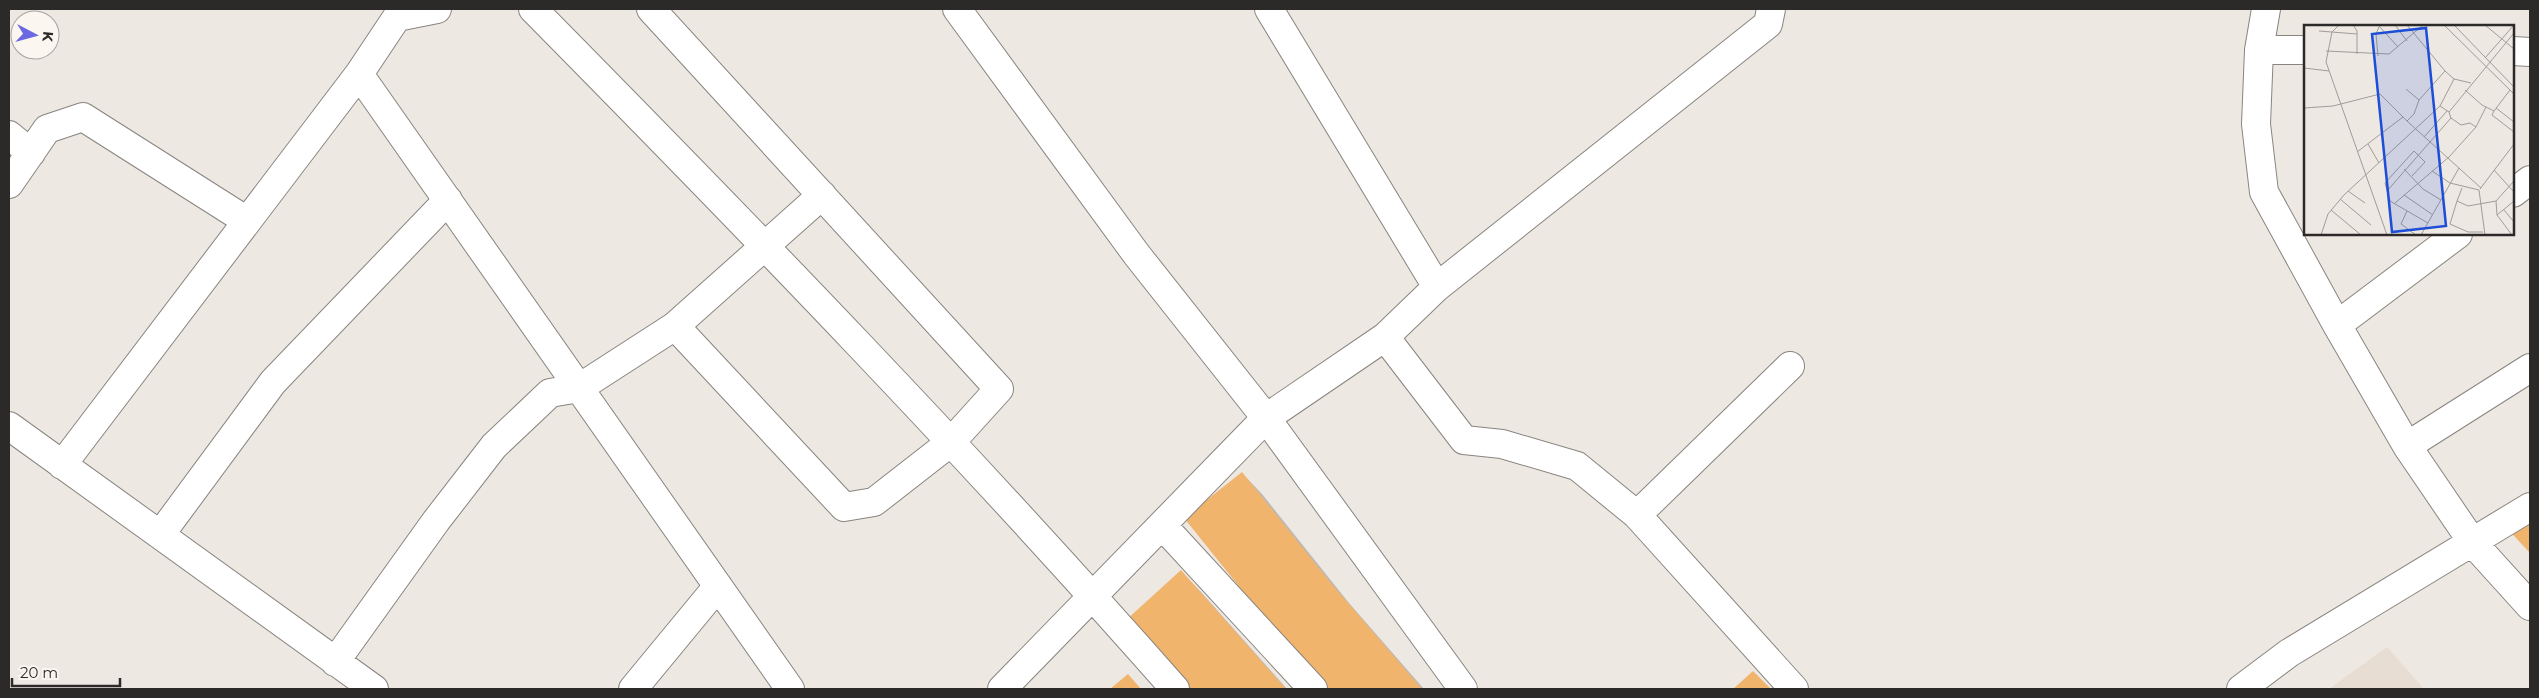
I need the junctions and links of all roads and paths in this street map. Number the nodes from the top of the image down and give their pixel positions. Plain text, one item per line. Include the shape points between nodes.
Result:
1 (437, 9) edge
2 (533, 9) edge
3 (652, 9) edge
4 (956, 9) edge
5 (1269, 9) edge
6 (1771, 9) edge
7 (2266, 9) edge
8 (396, 13) edge
9 (2259, 50) junction
10 (2304, 50) edge
11 (2514, 51) edge
12 (2530, 52) edge
13 (359, 74) junction
14 (9, 135) edge
15 (30, 153) junction
16 (2530, 180) edge
17 (9, 184) edge
18 (2514, 192) edge
19 (822, 196) junction
20 (448, 200) junction
21 (247, 222) junction
22 (2457, 235) edge
23 (766, 245) junction
24 (1437, 287) junction
25 (2337, 325) junction
26 (676, 326) junction
27 (1385, 337) junction
28 (1790, 366) dead end
29 (2530, 368) edge
30 (579, 388) junction
31 (1266, 418) junction
32 (9, 426) edge
33 (951, 442) junction
34 (2407, 446) junction
35 (62, 465) junction
36 (2530, 507) edge
37 (1637, 516) junction
38 (1162, 525) junction
39 (160, 535) junction
40 (2473, 543) junction
41 (718, 586) junction
42 (1094, 597) junction
43 (2530, 606) edge
44 (335, 662) junction
45 (374, 689) edge
46 (633, 689) edge
47 (790, 689) edge
48 (1002, 689) edge
49 (1175, 689) edge
50 (1313, 689) edge
51 (1463, 689) edge
52 (1794, 689) edge
53 (2241, 689) edge

1 - 8 street
2 - 23 street
3 - 19 street
4 - 31 street via 1137,255
5 - 24 street
6 - 24 street via 1768,24
7 - 9 street
8 - 13 street
9 - 10 street
9 - 25 street via 2256,124 2264,192
11 - 12 street
13 - 20 street
13 - 21 street
14 - 15 street
15 - 17 street
15 - 21 street via 47,130 84,117
16 - 18 street
19 - 23 street
19 - 33 street via 999,389
20 - 30 street
20 - 39 street via 274,382
21 - 35 street
22 - 25 street
23 - 26 street
23 - 33 street
24 - 27 street
25 - 34 street
26 - 30 street
26 - 33 street via 844,507 874,502
27 - 31 street
27 - 37 street via 1464,440 1502,444 1577,466
28 - 37 street
29 - 34 street
30 - 41 street
30 - 44 street via 550,393 494,446
31 - 38 street
31 - 51 street
32 - 35 street
33 - 42 street
34 - 40 street
35 - 39 street
36 - 40 street
37 - 52 street
38 - 42 street
38 - 50 street
39 - 44 street
40 - 43 street
40 - 53 street via 2289,653
41 - 46 street
41 - 47 street
42 - 48 street
42 - 49 street
44 - 45 street

